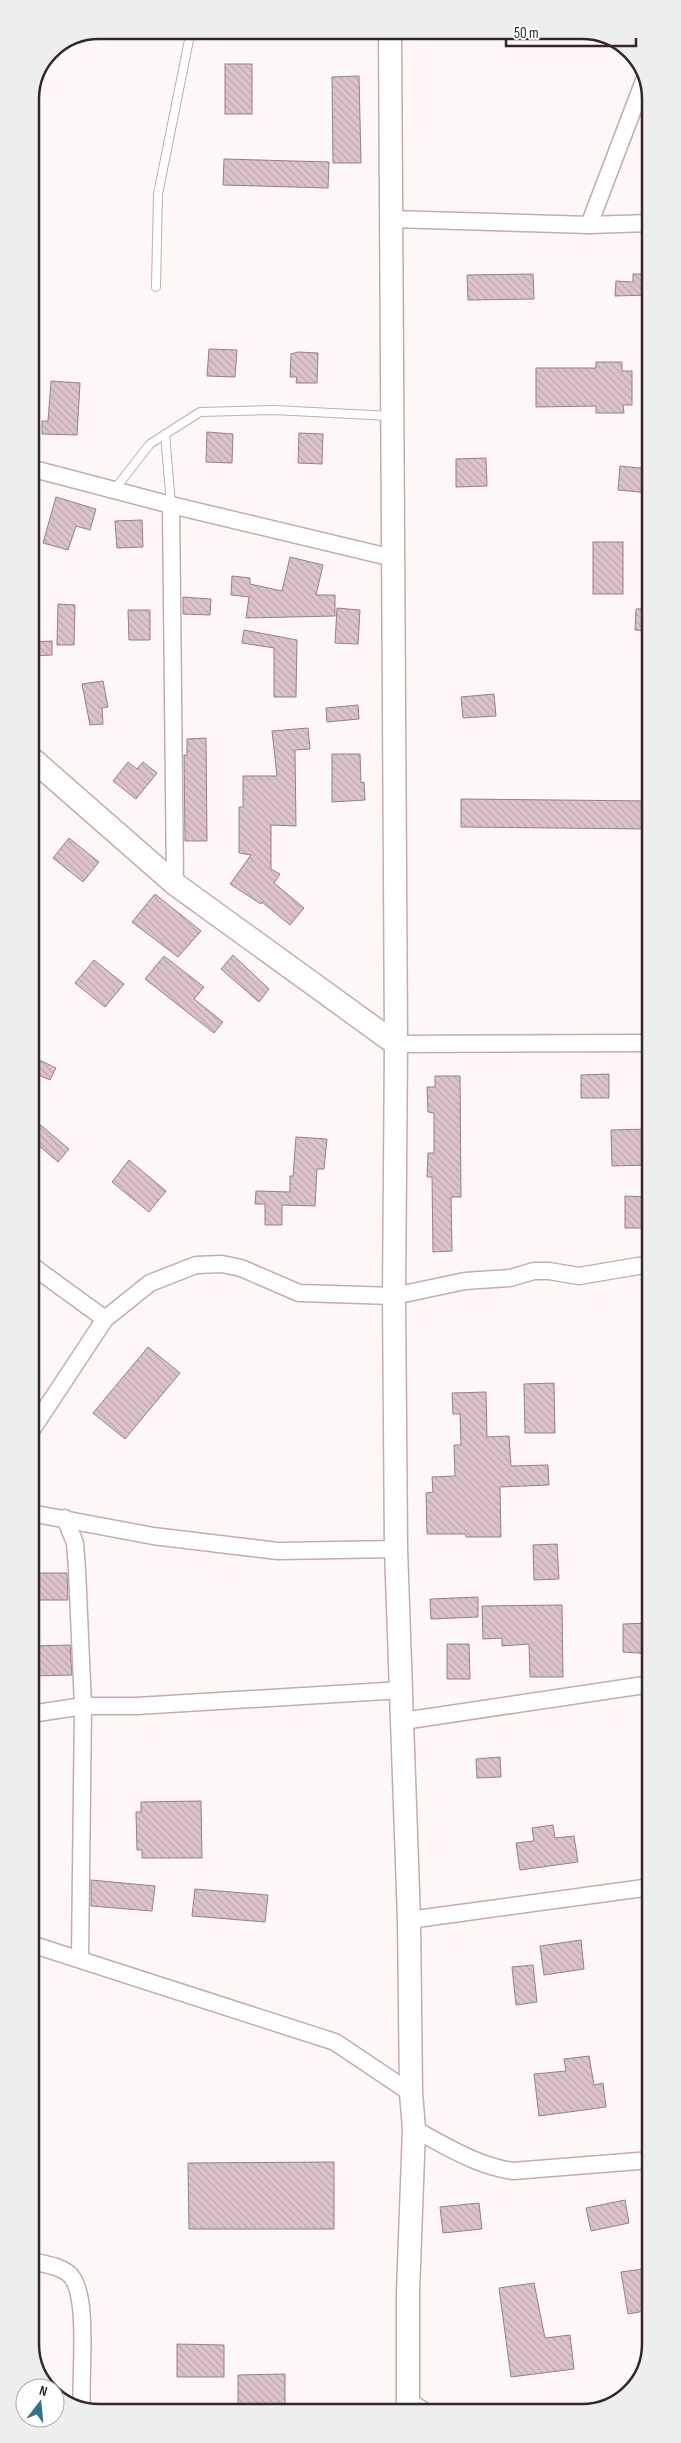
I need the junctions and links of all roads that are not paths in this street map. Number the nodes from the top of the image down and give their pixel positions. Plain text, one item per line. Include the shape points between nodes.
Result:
1 (189, 39) edge
2 (390, 39) edge
3 (641, 88) edge
4 (391, 219) junction
5 (642, 223) edge
6 (589, 225) junction
7 (156, 287) dead end
8 (392, 416) junction
9 (165, 434) junction
10 (39, 470) edge
11 (114, 490) junction
12 (171, 505) junction
13 (393, 558) junction
14 (39, 765) edge
15 (175, 884) junction
16 (642, 1043) edge
17 (396, 1044) junction
18 (642, 1265) edge
19 (39, 1270) edge
20 (394, 1296) junction
21 (105, 1319) junction
22 (39, 1419) edge
23 (39, 1513) edge
24 (65, 1518) junction
25 (396, 1549) junction
26 (642, 1685) edge
27 (402, 1690) junction
28 (83, 1706) junction
29 (39, 1713) edge
30 (403, 1721) junction
31 (642, 1888) edge
32 (409, 1920) junction
33 (39, 1946) edge
34 (80, 1959) junction
35 (411, 2093) junction
36 (414, 2129) junction
37 (642, 2161) edge
38 (39, 2263) edge
39 (82, 2402) edge
40 (408, 2404) edge

1 - 7 lane via 158,194
2 - 4 street
3 - 6 street
4 - 6 street
4 - 8 street
5 - 6 street
8 - 9 lane via 274,410 200,412
8 - 13 street
9 - 11 lane via 150,444
9 - 12 lane
10 - 11 street
11 - 12 street
12 - 13 street
12 - 15 street
13 - 17 street
14 - 15 street
15 - 17 street
16 - 17 street
17 - 20 street
18 - 20 street via 579,1276 534,1272 510,1278 465,1281
19 - 21 street
20 - 21 street via 299,1293 241,1268 222,1264 196,1265 150,1283
20 - 25 street
21 - 22 street
23 - 24 street
24 - 25 street via 154,1536 278,1551
24 - 28 street via 74,1543 76,1563
25 - 27 street
26 - 30 street
27 - 28 street via 157,1705
27 - 30 street
28 - 29 street
28 - 34 street
30 - 32 street
31 - 32 street
32 - 35 street
33 - 34 street
34 - 35 street via 336,2042
35 - 36 street
36 - 37 street via 480,2163 513,2172
36 - 40 street
38 - 39 street via 56,2266 69,2274 75,2284 84,2331

